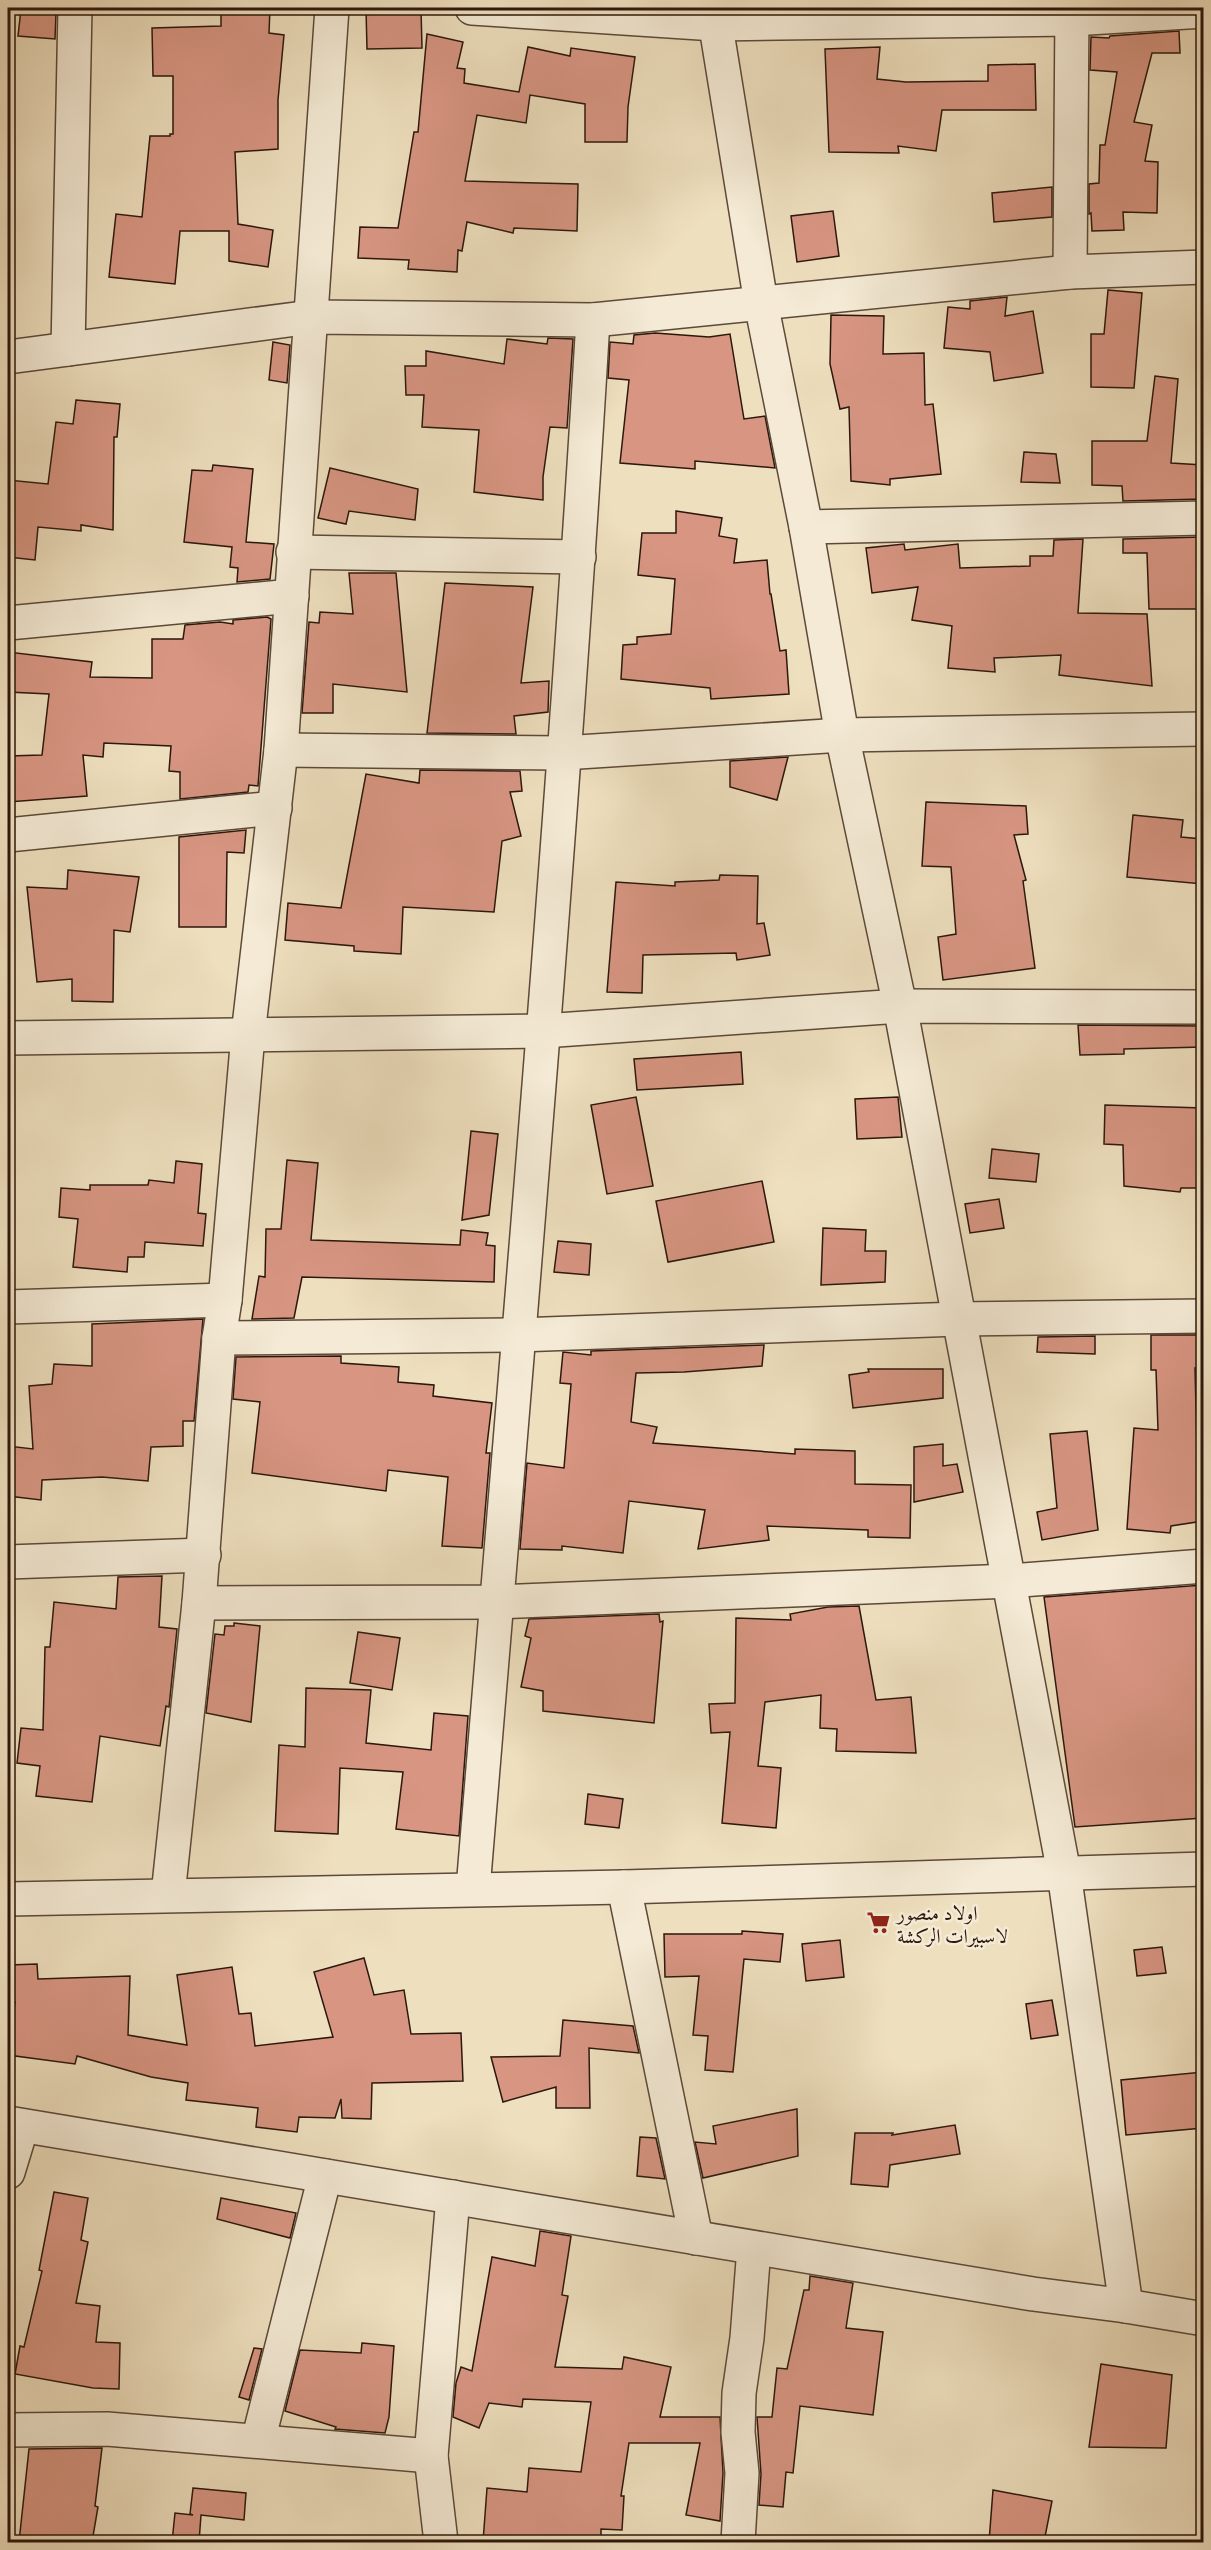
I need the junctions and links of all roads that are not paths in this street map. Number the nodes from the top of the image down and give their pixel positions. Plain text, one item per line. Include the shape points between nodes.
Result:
1 (75, 8) edge
2 (332, 8) edge
3 (472, 8) edge
4 (1203, 11) edge
5 (1072, 13) edge
6 (714, 16) edge
7 (1203, 267) edge
8 (1070, 272) junction
9 (761, 303) junction
10 (311, 317) junction
11 (593, 320) junction
12 (68, 349) junction
13 (8, 357) edge
14 (1203, 518) edge
15 (806, 527) junction
16 (293, 552) junction
17 (579, 557) junction
18 (292, 596) junction
19 (8, 623) edge
20 (1203, 729) edge
21 (842, 735) junction
22 (281, 750) junction
23 (563, 753) junction
24 (275, 808) junction
25 (8, 835) edge
26 (900, 1006) junction
27 (1203, 1007) edge
28 (543, 1031) junction
29 (248, 1035) junction
30 (8, 1038) edge
31 (225, 1300) junction
32 (8, 1307) edge
33 (1203, 1316) edge
34 (958, 1319) junction
35 (518, 1335) junction
36 (219, 1338) junction
37 (204, 1555) junction
38 (8, 1562) edge
39 (1203, 1566) edge
40 (1010, 1581) junction
41 (496, 1602) junction
42 (200, 1603) junction
43 (1203, 1869) edge
44 (1064, 1873) junction
45 (624, 1887) junction
46 (473, 1888) junction
47 (168, 1895) junction
48 (8, 1899) edge
49 (15, 2125) edge
50 (8, 2172) edge
51 (325, 2176) junction
52 (453, 2197) junction
53 (696, 2238) junction
54 (754, 2248) junction
55 (1126, 2306) junction
56 (1203, 2319) edge
57 (8, 2430) edge
58 (258, 2441) junction
59 (431, 2456) junction
60 (441, 2542) edge
61 (738, 2542) edge

1 - 12 street
2 - 10 street
3 - 6 street
4 - 5 street
5 - 6 street
5 - 8 street
6 - 9 street
7 - 8 street
8 - 9 street
9 - 11 street
9 - 15 street
10 - 11 street
10 - 12 street
10 - 16 street
11 - 17 street
12 - 13 street
14 - 15 street
15 - 21 street
16 - 17 street
16 - 18 street
17 - 23 street
18 - 19 street
18 - 22 street
20 - 21 street
21 - 23 street
21 - 26 street
22 - 23 street
22 - 24 street
23 - 28 street
24 - 25 street
24 - 29 street
26 - 27 street
26 - 28 street
26 - 34 street
28 - 29 street
28 - 35 street
29 - 30 street
29 - 31 street
31 - 32 street
31 - 36 street
33 - 34 street
34 - 35 street
34 - 40 street
35 - 36 street
35 - 41 street
36 - 37 street
37 - 38 street
37 - 42 street
39 - 40 street
40 - 41 street
40 - 44 street
41 - 42 street
41 - 46 street
42 - 47 street
43 - 44 street
44 - 45 street
44 - 55 street
45 - 46 street
45 - 53 street
46 - 47 street
47 - 48 street
49 - 50 street
49 - 51 street
51 - 52 street
51 - 58 street
52 - 53 street
52 - 59 street
53 - 54 street
54 - 55 street via 1033,2295
54 - 61 street via 739,2393 742,2473
55 - 56 street
57 - 58 street via 107,2429
58 - 59 street
59 - 60 street

